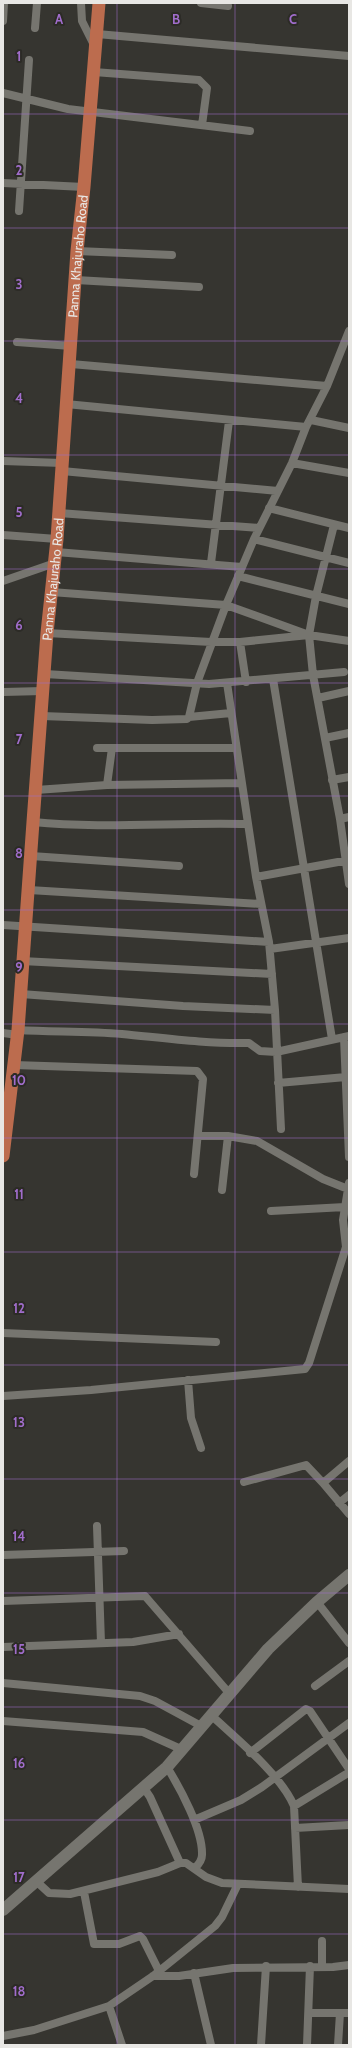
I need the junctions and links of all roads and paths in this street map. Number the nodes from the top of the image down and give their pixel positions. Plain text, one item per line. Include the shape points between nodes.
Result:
1 (4, 3) edge
2 (37, 3) edge
3 (81, 3) edge
4 (99, 3) edge
5 (201, 3) edge
6 (228, 6) dead end
7 (3, 21) edge
8 (35, 28) dead end
9 (97, 34) junction
10 (96, 48) junction
11 (349, 56) edge
12 (29, 60) dead end
13 (94, 72) junction
14 (3, 93) edge
15 (27, 100) junction
16 (90, 111) junction
17 (202, 125) junction
18 (250, 131) dead end
19 (3, 182) edge
20 (22, 183) junction
21 (84, 187) junction
22 (19, 211) dead end
23 (77, 251) junction
24 (172, 255) dead end
25 (76, 280) junction
26 (199, 287) dead end
27 (349, 331) edge
28 (17, 342) dead end
29 (71, 346) junction
30 (71, 364) junction
31 (327, 386) junction
32 (66, 404) junction
33 (229, 421) junction
34 (308, 424) junction
35 (349, 428) edge
36 (3, 460) edge
37 (292, 463) junction
38 (62, 467) junction
39 (349, 473) edge
40 (219, 485) junction
41 (278, 492) junction
42 (269, 508) junction
43 (59, 513) junction
44 (215, 525) junction
45 (334, 525) junction
46 (259, 528) junction
47 (349, 528) edge
48 (3, 535) edge
49 (57, 539) junction
50 (254, 539) junction
51 (55, 558) junction
52 (325, 558) junction
53 (211, 563) junction
54 (349, 563) edge
55 (242, 567) junction
56 (238, 576) junction
57 (3, 581) edge
58 (52, 592) junction
59 (316, 596) junction
60 (349, 604) edge
61 (226, 605) junction
62 (47, 634) junction
63 (309, 635) junction
64 (349, 641) edge
65 (211, 642) junction
66 (240, 642) junction
67 (344, 672) dead end
68 (45, 674) junction
69 (313, 675) junction
70 (273, 679) junction
71 (246, 682) junction
72 (197, 683) junction
73 (227, 683) junction
74 (43, 691) junction
75 (349, 691) edge
76 (3, 692) edge
77 (318, 698) junction
78 (231, 712) junction
79 (42, 716) junction
80 (189, 717) junction
81 (349, 733) edge
82 (325, 738) junction
83 (97, 748) dead end
84 (112, 748) junction
85 (236, 748) junction
86 (349, 777) edge
87 (332, 780) junction
88 (242, 783) junction
89 (107, 786) junction
90 (36, 790) junction
91 (349, 817) edge
92 (340, 819) junction
93 (33, 822) junction
94 (247, 824) junction
95 (30, 856) junction
96 (347, 861) edge
97 (179, 866) dead end
98 (304, 869) junction
99 (256, 877) junction
100 (349, 884) edge
101 (29, 890) junction
102 (261, 904) junction
103 (3, 925) edge
104 (26, 928) junction
105 (349, 938) edge
106 (316, 942) junction
107 (269, 945) junction
108 (22, 961) junction
109 (272, 974) junction
110 (21, 994) junction
111 (275, 1010) junction
112 (3, 1033) edge
113 (18, 1033) junction
114 (347, 1036) edge
115 (332, 1039) junction
116 (276, 1052) junction
117 (14, 1065) junction
118 (346, 1077) junction
119 (278, 1082) junction
120 (281, 1129) dead end
121 (198, 1136) junction
122 (228, 1136) junction
123 (3, 1156) edge
124 (349, 1157) edge
125 (194, 1174) dead end
126 (348, 1186) edge
127 (222, 1190) dead end
128 (345, 1207) junction
129 (271, 1211) dead end
130 (348, 1247) edge
131 (3, 1333) edge
132 (216, 1342) dead end
133 (188, 1380) junction
134 (3, 1396) edge
135 (201, 1448) dead end
136 (349, 1461) edge
137 (244, 1482) dead end
138 (323, 1484) junction
139 (349, 1495) edge
140 (339, 1503) junction
141 (349, 1514) edge
142 (97, 1526) dead end
143 (124, 1550) dead end
144 (98, 1552) junction
145 (3, 1555) edge
146 (349, 1575) edge
147 (100, 1598) junction
148 (3, 1601) edge
149 (316, 1602) junction
150 (179, 1634) junction
151 (101, 1643) junction
152 (349, 1643) edge
153 (3, 1647) edge
154 (349, 1661) edge
155 (3, 1684) edge
156 (315, 1686) dead end
157 (229, 1693) junction
158 (212, 1716) junction
159 (3, 1721) edge
160 (349, 1723) edge
161 (203, 1727) junction
162 (328, 1737) junction
163 (183, 1750) junction
164 (250, 1753) junction
165 (167, 1767) junction
166 (349, 1769) edge
167 (275, 1777) junction
168 (144, 1788) junction
169 (294, 1806) junction
170 (194, 1820) junction
171 (349, 1825) edge
172 (296, 1828) junction
173 (180, 1863) junction
174 (195, 1868) junction
175 (36, 1881) junction
176 (238, 1884) junction
177 (298, 1887) junction
178 (349, 1889) edge
179 (84, 1892) junction
180 (3, 1910) edge
181 (322, 1940) dead end
182 (349, 1965) edge
183 (266, 1966) junction
184 (310, 1966) junction
185 (322, 1967) junction
186 (160, 1971) junction
187 (194, 1973) junction
188 (153, 1976) junction
189 (109, 2006) junction
190 (309, 2013) junction
191 (340, 2013) junction
192 (349, 2013) edge
193 (3, 2036) edge
194 (122, 2045) edge
195 (211, 2045) edge
196 (261, 2045) edge
197 (307, 2045) edge
198 (338, 2045) edge

1 - 7 street
2 - 8 street
3 - 10 street via 82,21
4 - 9 main road, Panna Khajuraho Road
5 - 6 street
9 - 10 main road, Panna Khajuraho Road
9 - 11 street
10 - 13 main road, Panna Khajuraho Road
12 - 15 street
13 - 16 main road, Panna Khajuraho Road
13 - 17 street via 199,80 207,88
14 - 15 street
15 - 16 street
15 - 20 street
16 - 17 street
16 - 21 main road, Panna Khajuraho Road
17 - 18 street
19 - 20 street
20 - 21 street
20 - 22 street
21 - 23 main road, Panna Khajuraho Road
23 - 24 street
23 - 25 main road, Panna Khajuraho Road
25 - 26 street
25 - 29 main road, Panna Khajuraho Road
27 - 31 street
28 - 29 street
29 - 30 main road, Panna Khajuraho Road
30 - 31 street
30 - 32 main road, Panna Khajuraho Road
31 - 34 street
32 - 33 street
32 - 38 main road, Panna Khajuraho Road
33 - 34 street
33 - 40 street
34 - 35 street
34 - 37 street
36 - 38 street
37 - 39 street
37 - 41 street
38 - 40 street
38 - 43 main road, Panna Khajuraho Road
40 - 41 street
40 - 44 street
41 - 42 street
42 - 45 street
42 - 46 street
43 - 44 street
43 - 49 main road, Panna Khajuraho Road
44 - 46 street
44 - 53 street
45 - 47 street
45 - 52 street
46 - 50 street
48 - 49 street
49 - 51 main road, Panna Khajuraho Road
50 - 52 street
50 - 55 street
51 - 53 street
51 - 57 street
51 - 58 main road, Panna Khajuraho Road
52 - 54 street
52 - 59 street
53 - 55 street
55 - 56 street
56 - 59 street
56 - 61 street
58 - 61 street
58 - 62 main road, Panna Khajuraho Road
59 - 60 street
59 - 63 street
61 - 63 street
61 - 65 street
62 - 65 street
62 - 68 main road, Panna Khajuraho Road
63 - 64 street
63 - 66 street
63 - 69 street
65 - 66 street
65 - 72 street
66 - 71 street
67 - 69 street
68 - 72 street
68 - 74 main road, Panna Khajuraho Road
69 - 70 street
69 - 77 street
70 - 71 street
70 - 98 street
71 - 73 street
72 - 73 street
72 - 80 street
73 - 78 street
74 - 76 street
74 - 79 main road, Panna Khajuraho Road
75 - 77 street
77 - 82 street
78 - 80 street
78 - 85 street
79 - 80 street via 152,720
79 - 90 main road, Panna Khajuraho Road
81 - 82 street
82 - 87 street
83 - 84 street
84 - 85 street
84 - 89 street
85 - 88 street
86 - 87 street
87 - 92 street
88 - 89 street
88 - 94 street
89 - 90 street
90 - 93 main road, Panna Khajuraho Road
91 - 92 street
92 - 96 street
93 - 94 street via 64,825
93 - 95 main road, Panna Khajuraho Road
94 - 99 street
95 - 97 street
95 - 101 main road, Panna Khajuraho Road
96 - 98 street
96 - 100 street
98 - 99 street
98 - 106 street
99 - 102 street
101 - 102 street
101 - 104 main road, Panna Khajuraho Road
102 - 107 street
103 - 104 street
104 - 107 street via 115,931
104 - 108 main road, Panna Khajuraho Road
105 - 106 street
106 - 107 street
106 - 115 street
107 - 109 street
108 - 109 street
108 - 110 main road, Panna Khajuraho Road
109 - 111 street
110 - 111 street
110 - 113 main road, Panna Khajuraho Road
111 - 116 street
112 - 113 street
113 - 116 street via 120,1034 177,1040 249,1043 260,1051
113 - 117 main road, Panna Khajuraho Road
114 - 115 street
114 - 118 street
115 - 116 street
116 - 119 street
117 - 121 street via 197,1071 203,1079
117 - 123 main road, Panna Khajuraho Road
118 - 119 street
118 - 124 street
119 - 120 street
121 - 122 street
121 - 125 street
122 - 126 street via 257,1141 323,1180
122 - 127 street
126 - 128 street
128 - 129 street
128 - 130 street via 343,1220
130 - 133 street via 307,1367
131 - 132 street
133 - 134 street
133 - 135 street via 191,1418
136 - 138 street
137 - 138 street via 306,1465
138 - 140 street
139 - 140 street
140 - 141 street
142 - 144 street
143 - 144 street
144 - 145 street
144 - 147 street
146 - 149 main road
147 - 148 street
147 - 150 street via 145,1596
147 - 151 street
149 - 152 street
149 - 157 main road via 268,1649
150 - 151 street via 133,1642
150 - 157 street
151 - 153 street
154 - 156 street
155 - 161 street via 140,1696 155,1701
157 - 158 main road
158 - 161 main road
158 - 164 street
159 - 163 street via 143,1732
160 - 162 street
161 - 163 main road
162 - 164 street via 306,1709
162 - 166 street
162 - 167 street
163 - 165 main road
164 - 167 street
165 - 168 main road
165 - 170 street
166 - 169 street via 348,1773
167 - 169 street via 290,1796
167 - 170 street via 241,1800
168 - 173 street
168 - 175 main road
169 - 172 street
170 - 174 street via 202,1855
171 - 172 street
172 - 177 street
173 - 174 street
173 - 179 street via 158,1872
174 - 176 street via 212,1880
175 - 179 street via 49,1893
175 - 180 main road
176 - 177 street
176 - 186 street via 215,1926
177 - 178 street
179 - 186 street via 94,1944 119,1944 140,1936
181 - 185 street
182 - 185 street
183 - 184 street
183 - 187 street
183 - 196 street
184 - 185 street
184 - 190 street
186 - 188 street
187 - 188 street
187 - 195 street
188 - 189 street
189 - 193 street via 34,2030
189 - 194 street
190 - 191 street
190 - 197 street
191 - 192 street
191 - 198 street

